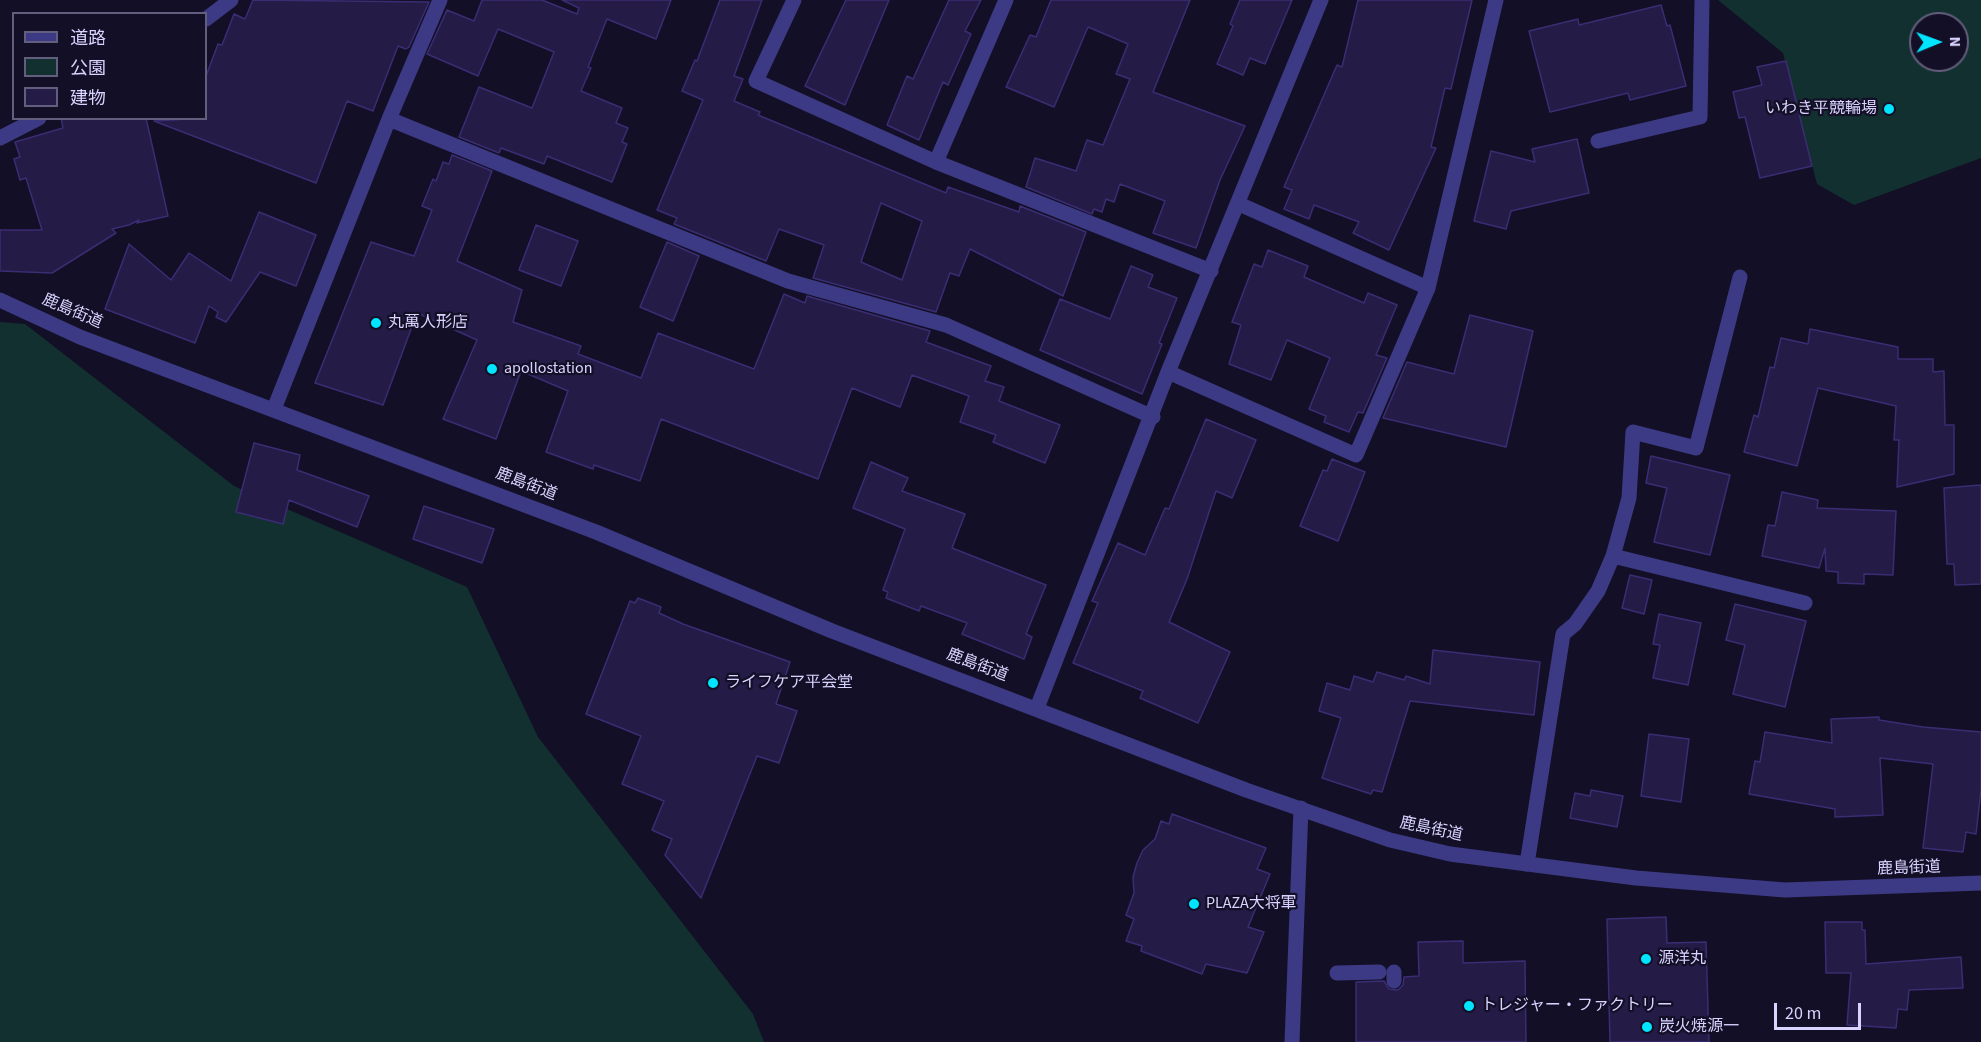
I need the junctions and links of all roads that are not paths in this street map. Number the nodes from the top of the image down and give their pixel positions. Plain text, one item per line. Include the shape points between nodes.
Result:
1 (231, 0) edge
2 (440, 0) edge
3 (794, 0) edge
4 (1006, 0) edge
5 (1321, 0) edge
6 (1496, 0) edge
7 (1702, 0) edge
8 (207, 18) edge
9 (389, 119) junction
10 (35, 120) edge
11 (0, 138) edge
12 (1598, 141) dead end
13 (936, 162) junction
14 (1239, 204) junction
15 (1211, 271) junction
16 (1740, 277) dead end
17 (1428, 288) junction
18 (0, 300) edge
19 (1168, 372) junction
20 (274, 409) junction
21 (1153, 417) junction
22 (1613, 556) junction
23 (1805, 603) dead end
24 (1037, 708) junction
25 (1300, 808) junction
26 (1527, 864) junction
27 (1981, 883) edge
28 (1337, 973) dead end
29 (1389, 975) dead end
30 (1292, 1042) edge

1 - 8 street
2 - 9 street
3 - 13 street via 756,81
4 - 13 street
5 - 14 street
6 - 17 street
7 - 12 street via 1700,117
9 - 20 street
9 - 21 street via 788,281 946,325
10 - 11 street
13 - 15 street
14 - 15 street
14 - 17 street
15 - 19 street
16 - 22 street via 1696,448 1633,432 1629,498
17 - 19 street via 1356,455
18 - 20 street, 鹿島街道 via 80,337
19 - 21 street
20 - 24 street, 鹿島街道 via 585,527 832,631
21 - 24 street
22 - 23 street
22 - 26 street via 1598,591 1563,634
24 - 25 street, 鹿島街道
25 - 26 street, 鹿島街道 via 1420,847
25 - 30 street
26 - 27 street, 鹿島街道 via 1636,878 1785,890
28 - 29 street

